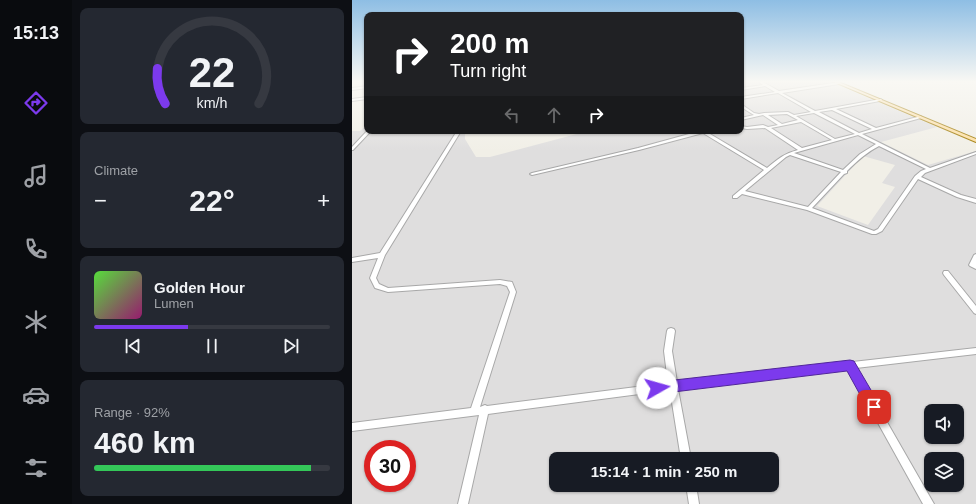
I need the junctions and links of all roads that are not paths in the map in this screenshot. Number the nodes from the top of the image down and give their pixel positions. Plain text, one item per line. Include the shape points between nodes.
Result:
1 (801, 105) edge
2 (856, 105) edge
3 (891, 105) edge
4 (744, 107) edge
5 (833, 109) junction
6 (815, 112) junction
7 (764, 114) junction
8 (758, 115) junction
9 (793, 116) junction
10 (920, 117) junction
11 (744, 118) edge
12 (801, 121) junction
13 (781, 125) junction
14 (767, 128) junction
15 (744, 129) edge
16 (875, 129) junction
17 (366, 134) edge
18 (457, 134) edge
19 (692, 134) edge
20 (708, 134) edge
21 (859, 134) junction
22 (834, 140) junction
23 (976, 141) edge
24 (879, 144) junction
25 (352, 149) edge
26 (801, 150) junction
27 (790, 153) junction
28 (976, 153) edge
29 (929, 169) junction
30 (767, 170) junction
31 (845, 172) junction
32 (532, 174) dead end
33 (917, 177) junction
34 (741, 192) junction
35 (735, 198) dead end
36 (976, 201) edge
37 (808, 209) junction
38 (382, 255) junction
39 (976, 256) edge
40 (352, 260) edge
41 (976, 267) edge
42 (946, 273) dead end
43 (976, 311) edge
44 (671, 331) dead end
45 (976, 351) edge
46 (850, 365) junction
47 (673, 386) junction
48 (485, 409) junction
49 (474, 411) junction
50 (352, 426) edge
51 (685, 452) edge
52 (692, 492) edge
53 (464, 504) edge
54 (694, 504) edge
55 (928, 504) edge

1 - 6 street
2 - 5 street
3 - 10 main road
4 - 8 street
5 - 6 street
5 - 16 street
6 - 9 street
6 - 21 street
7 - 8 street
7 - 9 street via 783,112
7 - 13 street
8 - 11 street
9 - 12 street
10 - 16 street
10 - 23 main road
12 - 13 street
12 - 22 street
13 - 14 street
14 - 15 street via 761,126
14 - 26 street
16 - 21 street
17 - 25 street
18 - 38 street
19 - 32 street
20 - 30 street
21 - 22 street
21 - 24 street
22 - 26 street
24 - 29 street
24 - 31 street via 871,147
26 - 27 street
27 - 30 street
27 - 31 street
28 - 29 street
29 - 33 street
30 - 34 street
31 - 37 street
33 - 36 street
33 - 37 street via 880,230 874,233
34 - 35 street
34 - 37 street
38 - 40 street
38 - 49 street via 373,278 382,289 500,282 510,284 513,292
39 - 41 street via 972,265
42 - 43 street
44 - 47 street via 668,351
45 - 46 street
46 - 47 street
46 - 55 street
47 - 48 street
47 - 51 street
48 - 49 street
48 - 53 street
49 - 50 street
52 - 54 street

